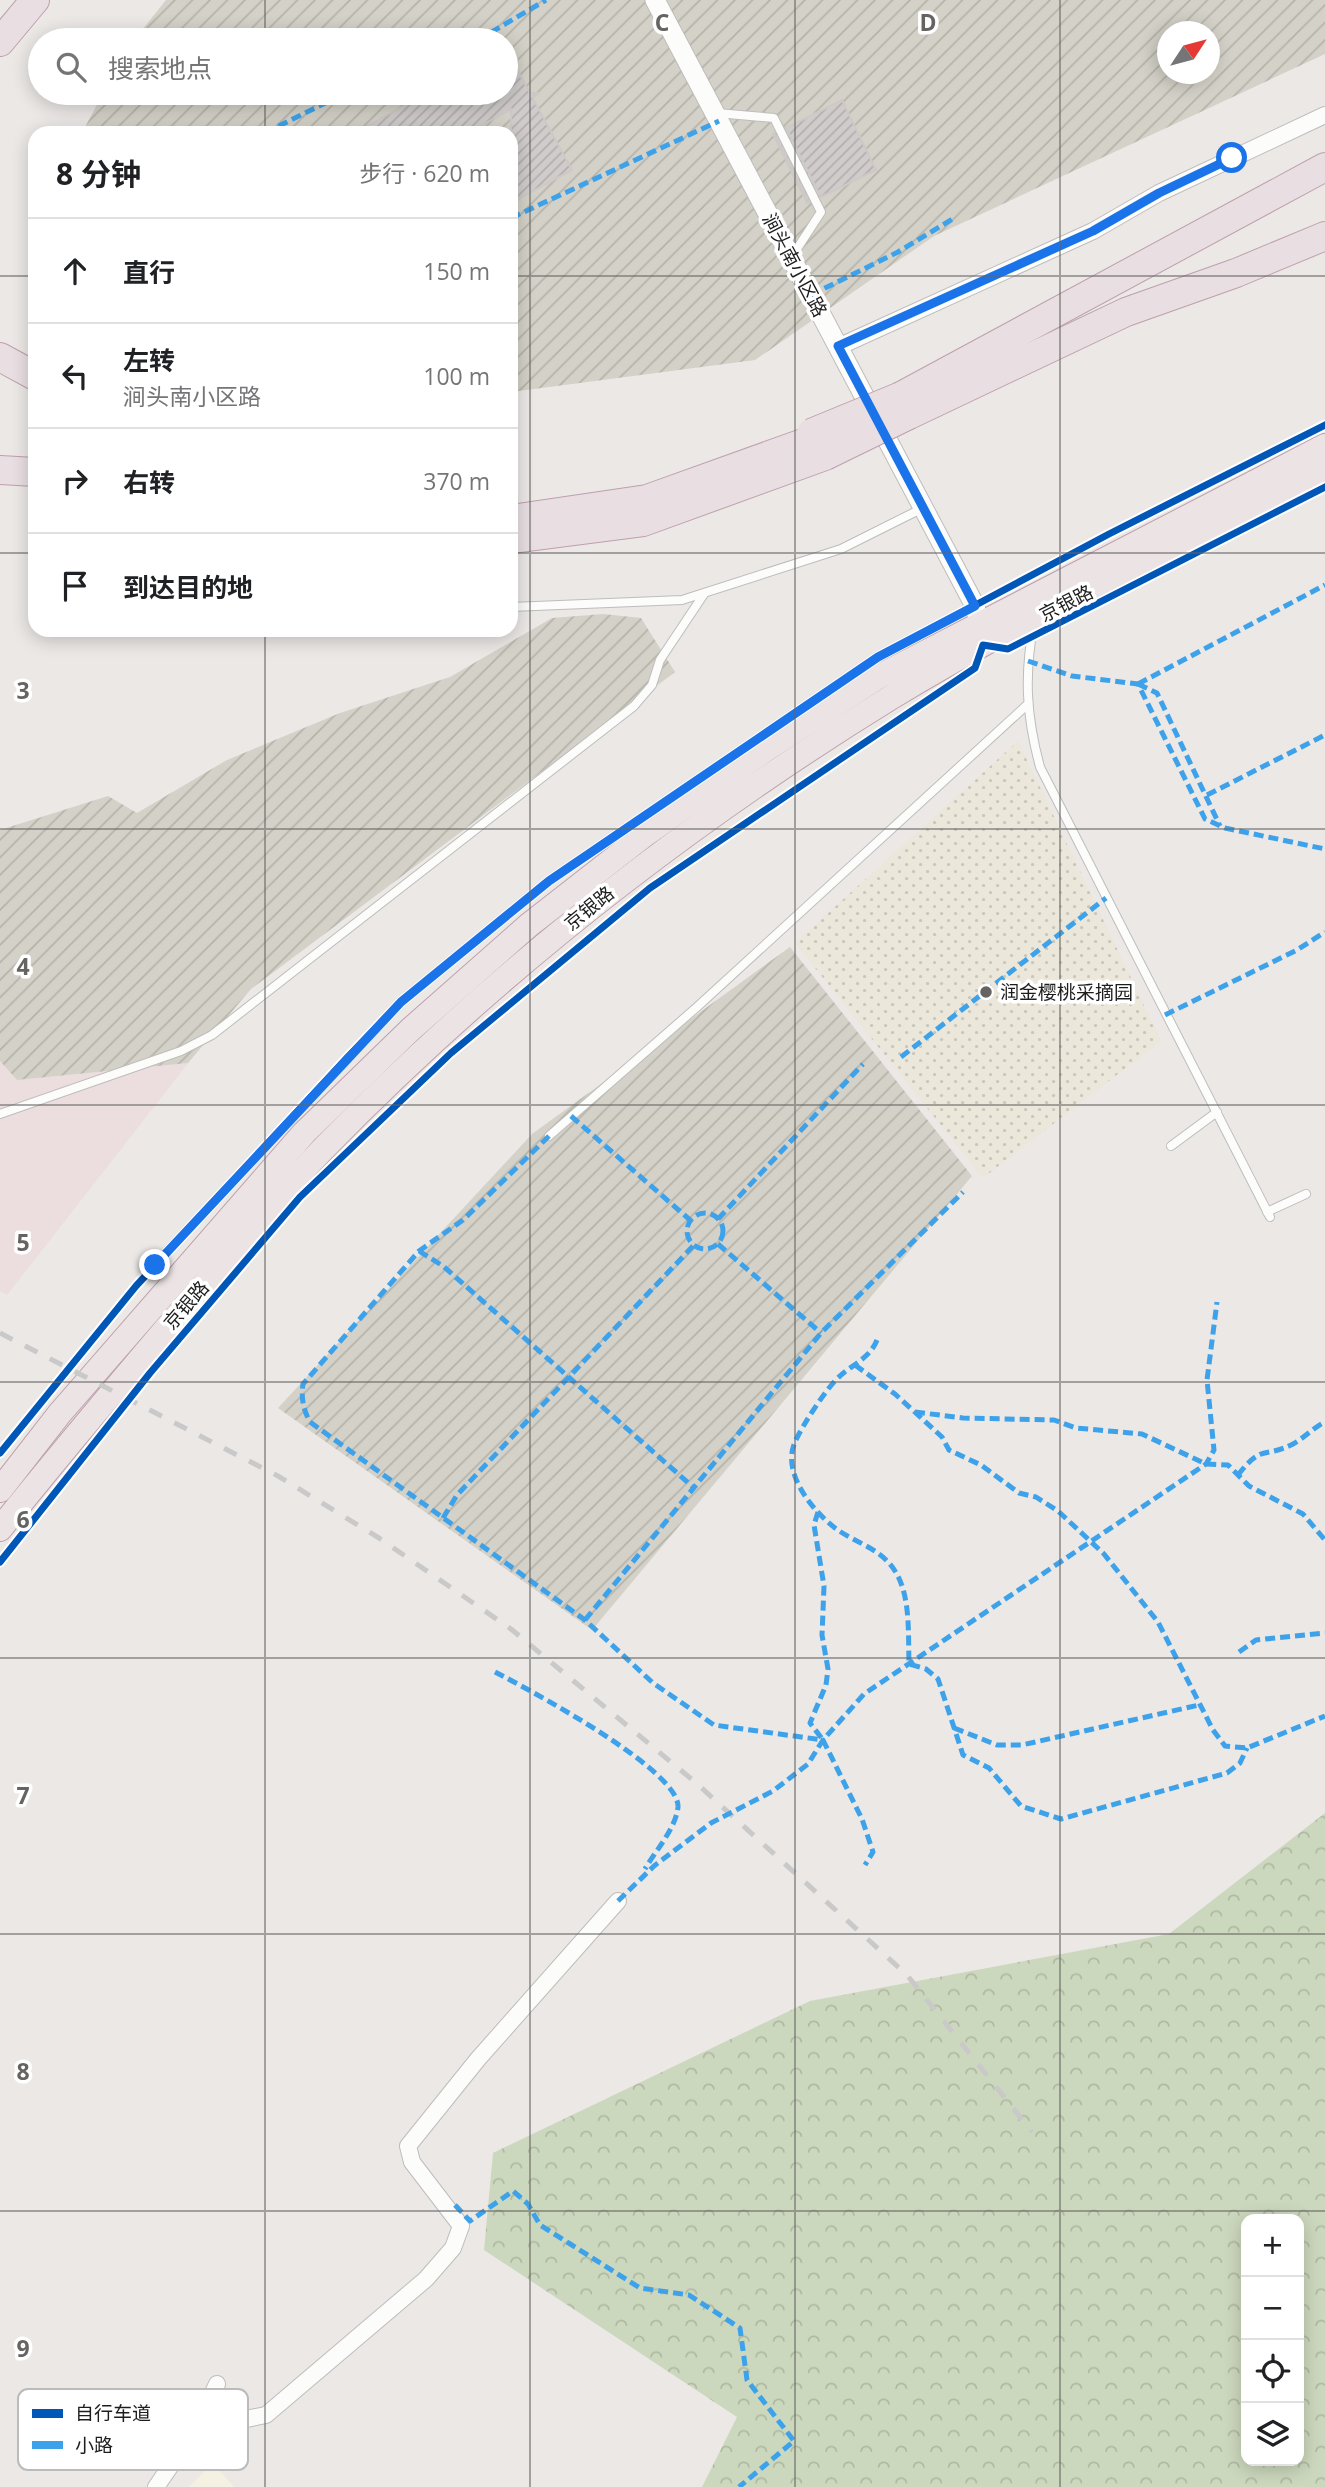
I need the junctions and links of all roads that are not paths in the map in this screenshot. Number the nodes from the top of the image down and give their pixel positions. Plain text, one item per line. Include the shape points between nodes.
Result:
1 (36, 0) edge
2 (655, 0) edge
3 (0, 43) edge
4 (715, 113) junction
5 (1325, 115) edge
6 (1325, 167) edge
7 (1325, 236) edge
8 (791, 257) junction
9 (838, 346) junction
10 (0, 357) edge
11 (0, 365) edge
12 (28, 372) edge
13 (28, 379) edge
14 (905, 405) junction
15 (818, 442) junction
16 (1325, 446) edge
17 (1325, 469) edge
18 (0, 470) edge
19 (28, 472) edge
20 (518, 506) edge
21 (923, 508) junction
22 (518, 518) edge
23 (518, 538) edge
24 (704, 594) junction
25 (518, 607) edge
26 (1035, 619) junction
27 (982, 635) junction
28 (1028, 704) junction
29 (1217, 1112) junction
30 (0, 1114) edge
31 (549, 1136) dead end
32 (1171, 1146) dead end
33 (1306, 1194) dead end
34 (0, 1490) edge
35 (0, 1529) edge
36 (618, 1901) dead end
37 (217, 2384) dead end
38 (215, 2389) edge
39 (248, 2419) edge
40 (168, 2470) edge
41 (156, 2487) edge

1 - 3 highway
2 - 4 street, 涧头南小区路
4 - 8 street, 涧头南小区路
4 - 8 lane via 774,118 821,212
5 - 9 street via 1159,193 1093,231
6 - 14 highway
7 - 14 highway via 1126,312
8 - 9 street, 涧头南小区路
9 - 21 street, 涧头南小区路
10 - 12 highway
11 - 13 highway
14 - 15 highway, bridge
15 - 20 highway via 649,495
15 - 22 highway via 647,499
15 - 23 highway via 643,522
16 - 27 highway, 京银路
17 - 26 highway, 京银路
18 - 19 highway
21 - 24 lane via 841,549
21 - 27 street, 涧头南小区路 via 975,606
24 - 25 lane via 682,600
24 - 30 lane via 660,660 652,685 634,706 212,1035 181,1051
26 - 27 highway, 京银路
26 - 28 lane via 1027,667
27 - 34 highway, 京银路 via 878,677 765,750 643,836 500,951 304,1133 60,1413
27 - 35 highway, 京银路 via 657,856 545,943 427,1048 313,1160 79,1429
28 - 29 lane via 1040,767
28 - 31 lane
29 - 32 lane
29 - 33 lane via 1268,1214
36 - 39 street via 408,2146 412,2162 461,2226 453,2248 426,2279 266,2415
37 - 38 street
40 - 41 street

